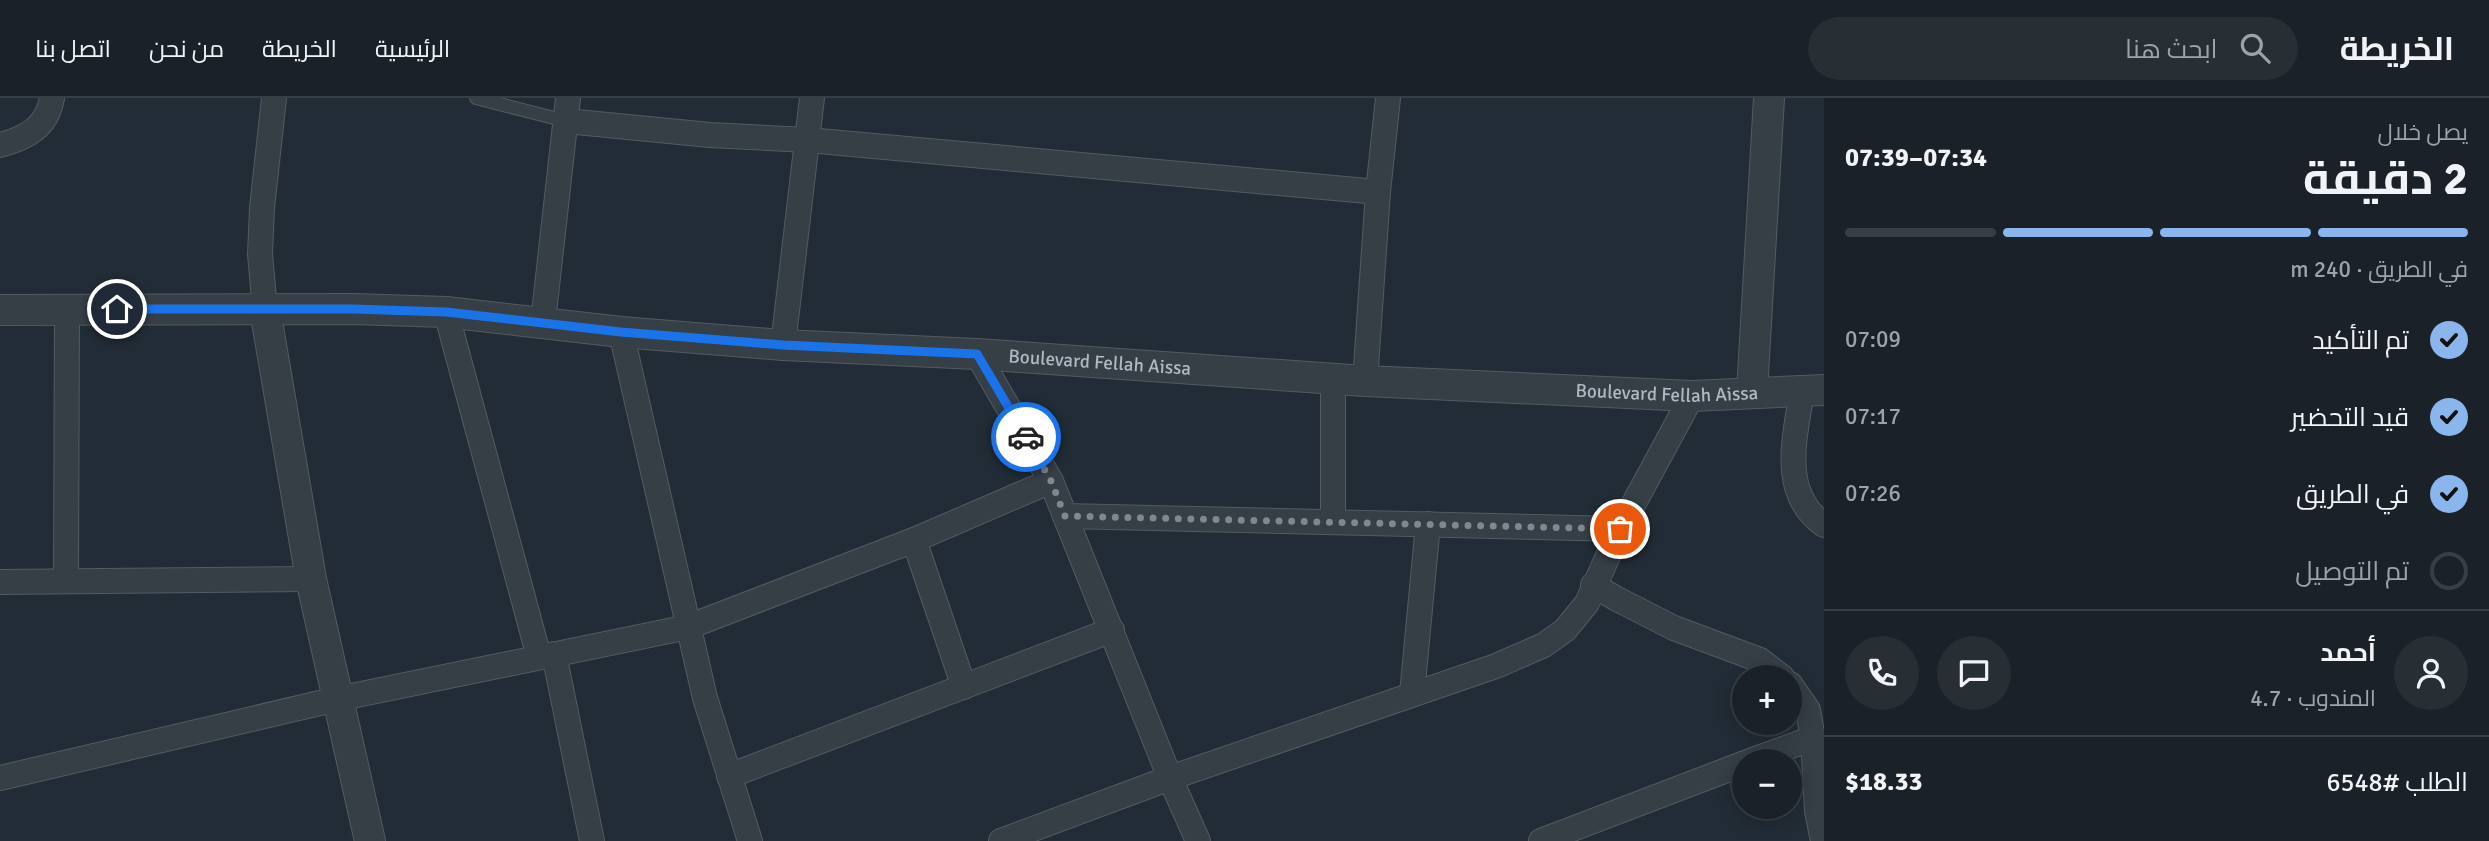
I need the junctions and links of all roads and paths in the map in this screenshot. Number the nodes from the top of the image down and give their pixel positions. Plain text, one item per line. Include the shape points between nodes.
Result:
1 (52, 98) edge
2 (274, 98) edge
3 (476, 98) edge
4 (812, 98) edge
5 (1388, 98) edge
6 (1769, 98) edge
7 (567, 110) edge
8 (808, 139) junction
9 (0, 145) edge
10 (1378, 192) junction
11 (68, 309) junction
12 (0, 310) edge
13 (265, 310) junction
14 (446, 312) junction
15 (543, 322) junction
16 (621, 332) junction
17 (783, 345) junction
18 (977, 354) junction
19 (1333, 378) junction
20 (1365, 381) junction
21 (1813, 391) edge
22 (1752, 393) junction
23 (1692, 396) junction
24 (1051, 481) junction
25 (1065, 516) junction
26 (1334, 522) junction
27 (1428, 524) junction
28 (1824, 525) edge
29 (1620, 529) junction
30 (914, 540) junction
31 (312, 579) junction
32 (66, 581) junction
33 (0, 582) edge
34 (1593, 585) junction
35 (688, 627) junction
36 (1112, 630) junction
37 (547, 656) junction
38 (1766, 665) edge
39 (964, 687) junction
40 (1412, 694) junction
41 (337, 699) junction
42 (1802, 701) edge
43 (1813, 738) junction
44 (1783, 749) edge
45 (1732, 768) edge
46 (729, 776) junction
47 (0, 778) edge
48 (1170, 778) junction
49 (1026, 837) edge
50 (370, 841) edge
51 (592, 841) edge
52 (750, 841) edge
53 (1001, 841) edge
54 (1198, 841) edge
55 (1541, 841) edge
56 (1823, 841) edge

1 - 9 street via 46,119 34,132
2 - 13 street via 260,254
3 - 7 lane
4 - 8 street
5 - 10 street
6 - 22 street
7 - 8 street via 710,135
7 - 15 street
8 - 10 street
8 - 17 street
10 - 20 street
11 - 12 street, Boulevard Fellah Aissa
11 - 13 street, Boulevard Fellah Aissa
11 - 32 street
13 - 14 street, Boulevard Fellah Aissa
13 - 31 street
14 - 15 street, Boulevard Fellah Aissa
14 - 37 street
15 - 16 street, Boulevard Fellah Aissa
16 - 17 street, Boulevard Fellah Aissa
16 - 35 street
17 - 18 street, Boulevard Fellah Aissa
18 - 19 street, Boulevard Fellah Aissa
18 - 24 street
19 - 20 street, Boulevard Fellah Aissa
19 - 26 street
20 - 23 street, Boulevard Fellah Aissa
21 - 22 street, Boulevard Fellah Aissa
21 - 28 street via 1793,450 1793,474 1803,504
22 - 23 street, Boulevard Fellah Aissa
23 - 29 street
24 - 25 street
24 - 30 street
25 - 26 street
25 - 36 street
26 - 27 street
27 - 29 street
27 - 40 street
29 - 34 street
30 - 35 street
30 - 39 street
31 - 32 street
31 - 41 street
32 - 33 street
34 - 38 street via 1674,628
34 - 40 street via 1587,603 1565,630 1544,645
35 - 37 street
35 - 46 street
36 - 39 street
36 - 48 street
37 - 41 street
37 - 51 street
39 - 46 street
40 - 48 street
41 - 47 street
41 - 50 street
42 - 43 street
43 - 44 street
43 - 56 street
45 - 55 street
46 - 52 street
48 - 49 street
48 - 54 street
49 - 53 street

